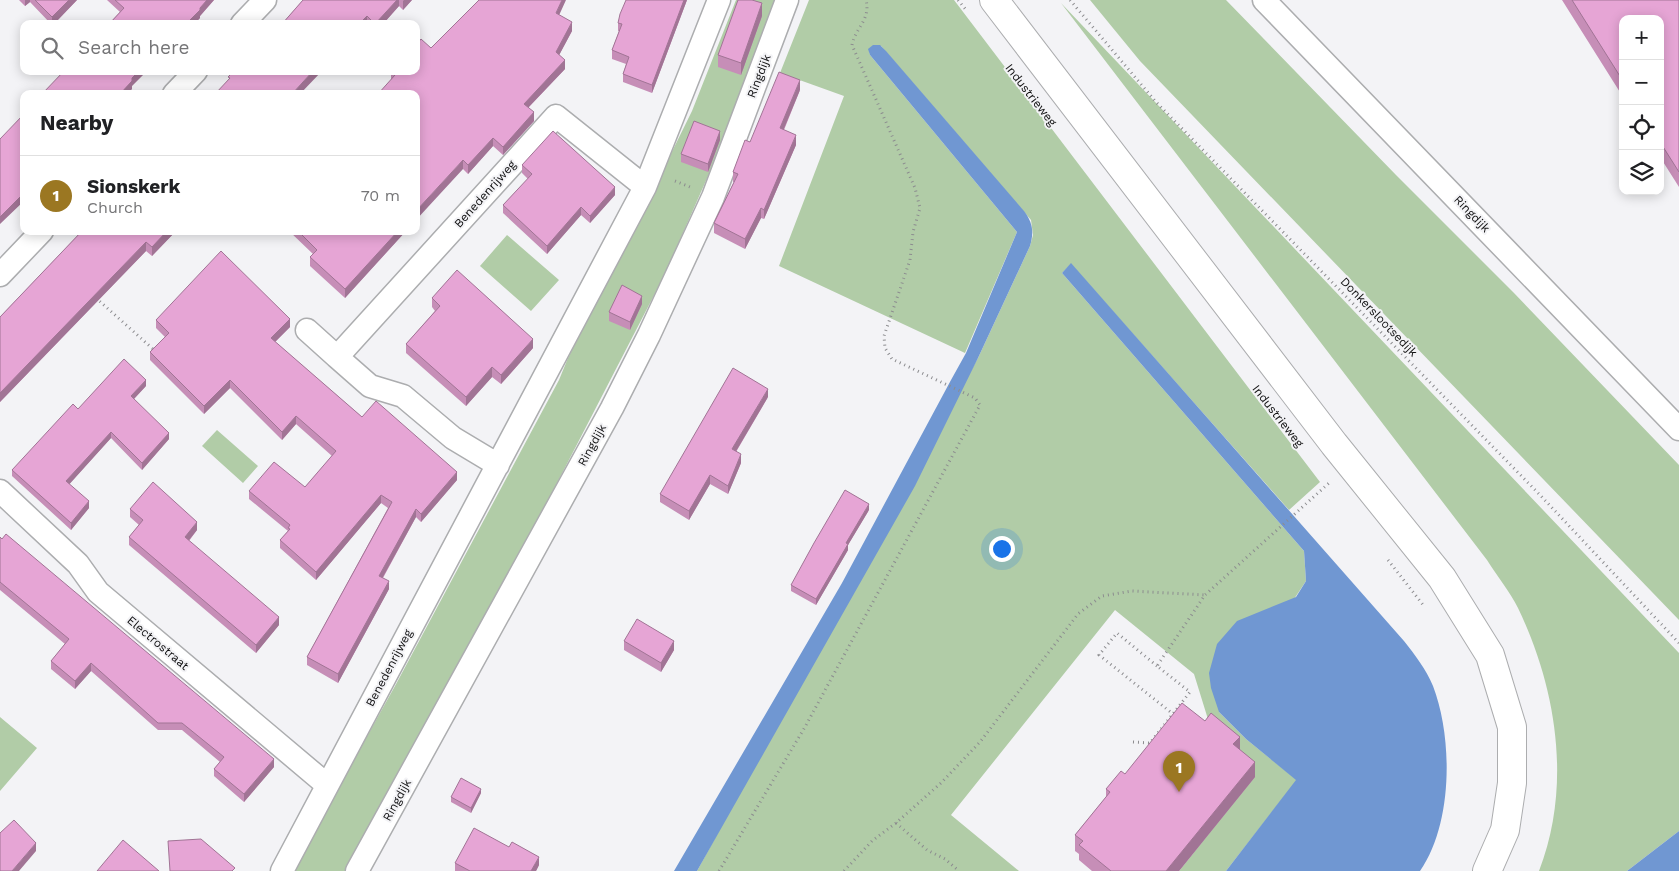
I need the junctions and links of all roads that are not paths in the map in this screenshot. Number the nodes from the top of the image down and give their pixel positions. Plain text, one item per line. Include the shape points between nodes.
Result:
1 (265, 0) edge
2 (719, 0) edge
3 (787, 0) edge
4 (994, 0) edge
5 (1264, 0) edge
6 (246, 20) edge
7 (192, 75) edge
8 (178, 90) edge
9 (648, 179) junction
10 (38, 235) edge
11 (0, 275) edge
12 (307, 330) dead end
13 (337, 357) junction
14 (1679, 429) edge
15 (498, 465) junction
16 (0, 491) edge
17 (327, 785) junction
18 (282, 871) edge
19 (357, 871) edge
20 (1487, 871) edge

1 - 6 street
2 - 9 street, Benedenrijweg
3 - 19 street, Ringdijk via 713,197 650,335
4 - 20 street via 1334,444 1442,578 1490,655 1512,727 1512,783 1505,830
5 - 14 street, Ringdijk
7 - 8 street
9 - 13 street, Benedenrijweg via 556,116
9 - 15 street, Benedenrijweg
10 - 11 street
12 - 13 street
13 - 15 street via 370,386 403,396 453,438
15 - 17 street, Benedenrijweg
16 - 17 street, Electrostraat via 78,564 98,592
17 - 18 street, Benedenrijweg

